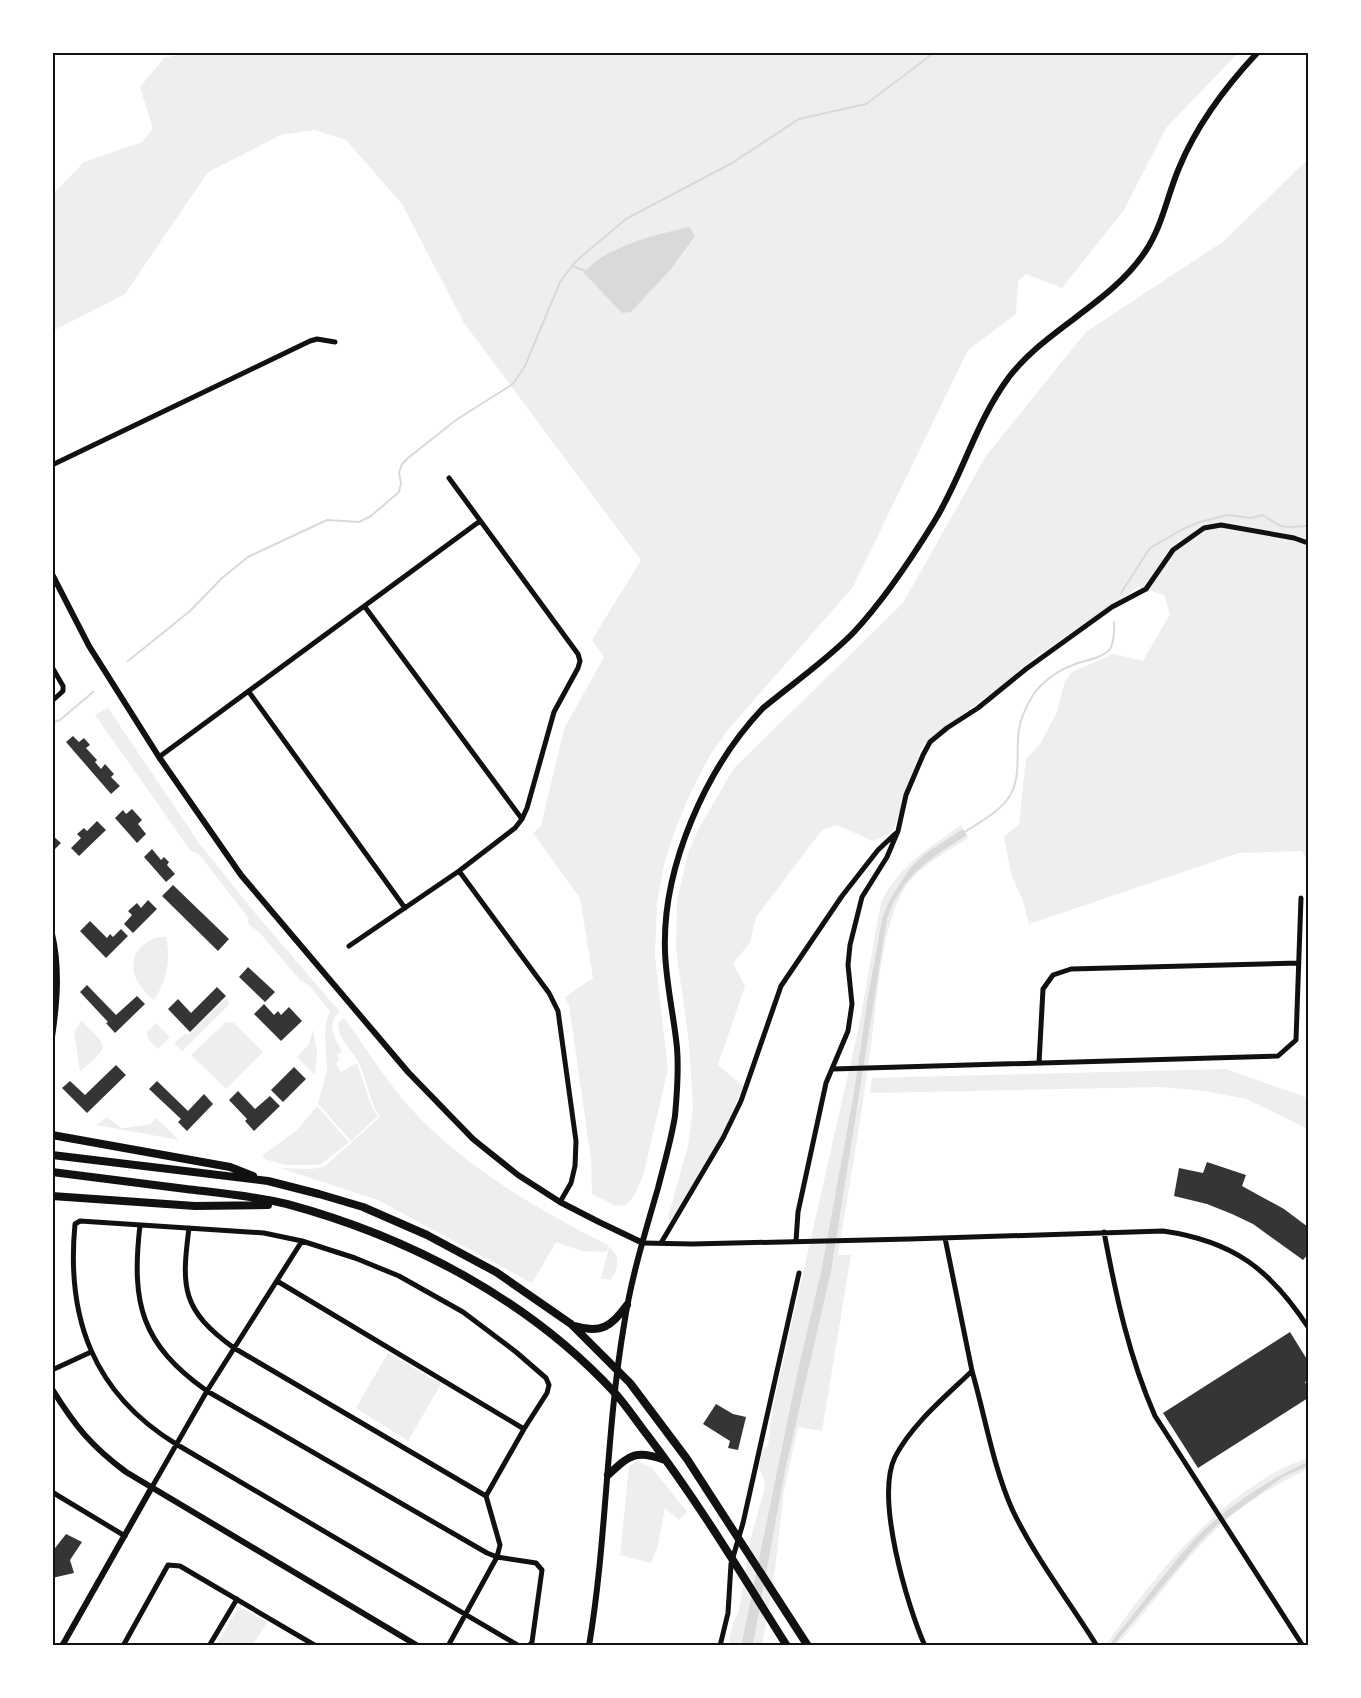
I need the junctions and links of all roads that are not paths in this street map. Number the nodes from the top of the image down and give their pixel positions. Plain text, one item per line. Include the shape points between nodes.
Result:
1 (1258, 52) edge
2 (335, 342) dead end
3 (52, 465) edge
4 (449, 478) dead end
5 (480, 522) junction
6 (1308, 543) edge
7 (52, 574) edge
8 (364, 608) junction
9 (52, 667) edge
10 (249, 692) junction
11 (52, 701) edge
12 (159, 757) junction
13 (522, 819) junction
14 (898, 831) junction
15 (459, 871) junction
16 (1301, 898) dead end
17 (405, 908) junction
18 (52, 934) edge
19 (349, 946) dead end
20 (1299, 963) junction
21 (52, 1037) edge
22 (1039, 1063) junction
23 (833, 1069) junction
24 (52, 1135) edge
25 (52, 1155) edge
26 (52, 1172) edge
27 (268, 1181) junction
28 (52, 1196) edge
29 (560, 1202) junction
30 (285, 1204) junction
31 (140, 1225) junction
32 (189, 1228) junction
33 (1104, 1232) junction
34 (945, 1238) junction
35 (302, 1241) junction
36 (796, 1241) junction
37 (643, 1243) junction
38 (661, 1243) junction
39 (799, 1272) dead end
40 (277, 1281) junction
41 (627, 1305) junction
42 (570, 1324) junction
43 (1308, 1327) edge
44 (234, 1348) junction
45 (91, 1352) junction
46 (52, 1370) edge
47 (618, 1370) junction
48 (972, 1371) junction
49 (52, 1389) edge
50 (207, 1391) junction
51 (615, 1393) junction
52 (524, 1429) junction
53 (176, 1444) junction
54 (666, 1460) junction
55 (608, 1475) junction
56 (152, 1487) junction
57 (52, 1492) edge
58 (486, 1496) junction
59 (125, 1536) junction
60 (497, 1557) junction
61 (237, 1599) junction
62 (465, 1614) junction
63 (303, 1638) junction
64 (1097, 1644) edge
65 (62, 1646) edge
66 (123, 1646) edge
67 (209, 1646) edge
68 (298, 1646) edge
69 (316, 1646) edge
70 (418, 1646) edge
71 (448, 1646) edge
72 (519, 1646) edge
73 (529, 1646) edge
74 (589, 1646) edge
75 (720, 1646) edge
76 (787, 1646) edge
77 (808, 1646) edge
78 (925, 1646) edge
79 (1303, 1646) edge

1 - 37 street via 1228,85 1190,143 1155,236 1138,262 1009,377 981,421 934,521 903,567 853,632 751,720 695,810 673,875 666,925 665,951 677,1056 675,1116
2 - 3 street via 310,341
4 - 5 street
5 - 8 street
5 - 13 street via 580,661 549,727
6 - 14 street via 1221,525 1204,528 1173,550 1146,589 1112,607 930,742 906,795
7 - 12 street via 90,646
8 - 10 street
8 - 13 street
9 - 11 street via 63,691
10 - 12 street
10 - 17 street
12 - 29 street via 241,875 408,1072 480,1145
13 - 15 street
14 - 23 street via 862,897 850,945 852,1004 848,1031
14 - 38 street via 842,896 781,987 741,1101
15 - 17 street
15 - 29 street via 549,993 558,1011 576,1141 571,1183
16 - 20 street
17 - 19 street
18 - 21 street via 57,953
20 - 22 street via 1071,969 1053,975 1043,989
20 - 22 street via 1296,1040 1278,1056
22 - 23 street
23 - 36 street via 826,1083 800,1202
24 - 27 highway via 230,1167
25 - 27 highway
26 - 30 highway
27 - 42 highway via 363,1208 427,1235 496,1272
28 - 30 highway via 195,1206
29 - 37 street
30 - 51 highway via 364,1228 433,1258 524,1314 565,1345
31 - 32 street
31 - 45 street via 80,1221 75,1224 73,1283
31 - 50 street via 135,1262 147,1324 166,1357
32 - 35 street via 264,1233
32 - 44 street via 184,1274 191,1303 207,1327
33 - 34 street
33 - 43 street via 1163,1231 1217,1244 1263,1272 1292,1302
33 - 79 street via 1120,1312 1155,1416
34 - 36 street
34 - 48 street
35 - 40 street
35 - 52 street via 355,1258 435,1295 524,1359 549,1385 548,1393
36 - 38 street
37 - 38 street
37 - 41 street
39 - 75 street via 731,1564 728,1613
40 - 44 street
40 - 52 street
41 - 42 highway via 608,1326 596,1330
41 - 47 street
42 - 47 highway
44 - 50 street
44 - 58 street
45 - 46 street
45 - 53 street via 123,1402
47 - 51 street
47 - 77 highway via 652,1410 723,1513
48 - 64 street via 1011,1507
48 - 78 street via 903,1443 890,1475 889,1501 900,1577
49 - 56 street via 85,1437 105,1457
50 - 53 street
50 - 60 street
51 - 54 highway
51 - 55 street
52 - 58 street
53 - 56 street
53 - 62 street
54 - 55 highway via 639,1453 628,1457
54 - 76 highway
55 - 74 street
56 - 59 street
56 - 70 street
57 - 59 street
58 - 60 street via 500,1545
59 - 65 street
60 - 62 street
60 - 73 street via 536,1563 542,1570
61 - 63 street
61 - 66 street via 180,1566 168,1565
61 - 67 street
62 - 71 street
62 - 72 street
63 - 68 street
63 - 69 street

